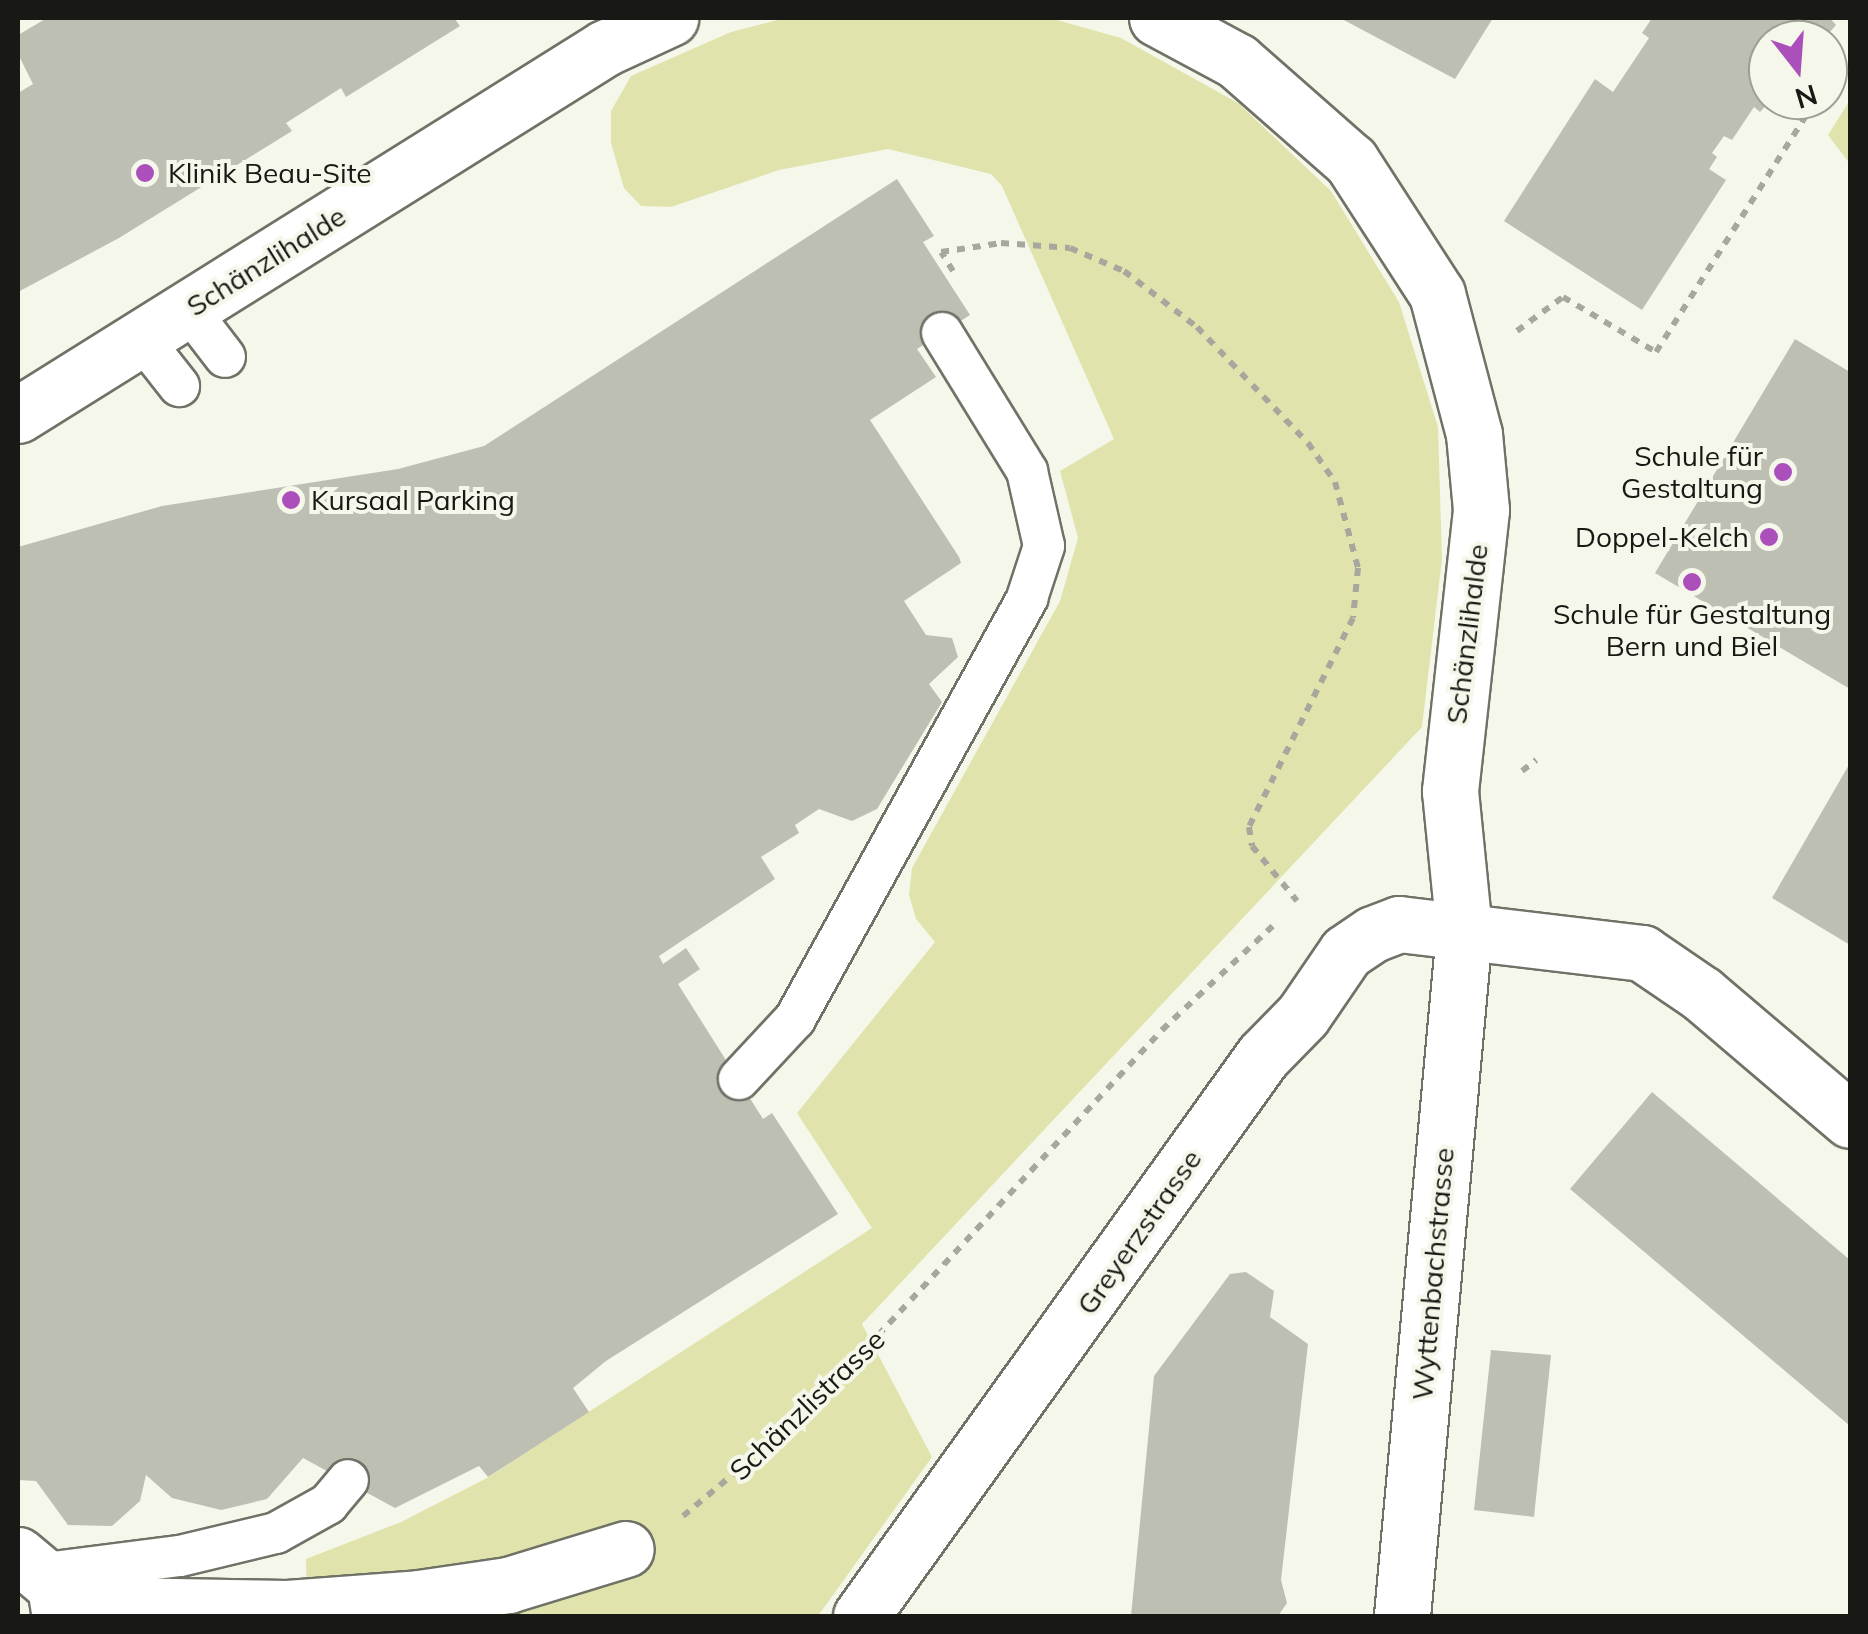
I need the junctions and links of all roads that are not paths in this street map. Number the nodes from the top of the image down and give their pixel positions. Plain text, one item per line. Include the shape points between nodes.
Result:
1 (670, 18) edge
2 (1157, 18) edge
3 (189, 310) junction
4 (942, 333) dead end
5 (142, 340) junction
6 (225, 357) dead end
7 (180, 386) dead end
8 (18, 415) edge
9 (1464, 932) junction
10 (739, 1079) dead end
11 (1850, 1120) edge
12 (348, 1480) dead end
13 (626, 1549) road end
14 (46, 1587) edge
15 (861, 1616) edge
16 (1402, 1616) edge

1 - 3 street, Schänzlihalde via 605,48
2 - 9 street, Schänzlihalde via 1237,62 1310,120 1386,207 1437,294 1467,399 1481,510 1450,791
3 - 5 street, Schänzlihalde
3 - 6 lane
4 - 10 lane via 1027,471 1044,546 1027,598 796,1019
5 - 7 lane
5 - 8 street, Schänzlihalde
9 - 11 street via 1642,952 1702,994
9 - 15 street, Greyerzstrasse via 1399,924 1346,952
9 - 16 street, Wyttenbachstrasse
12 - 14 lane via 328,1504 276,1532
13 - 14 street via 508,1585 287,1608

